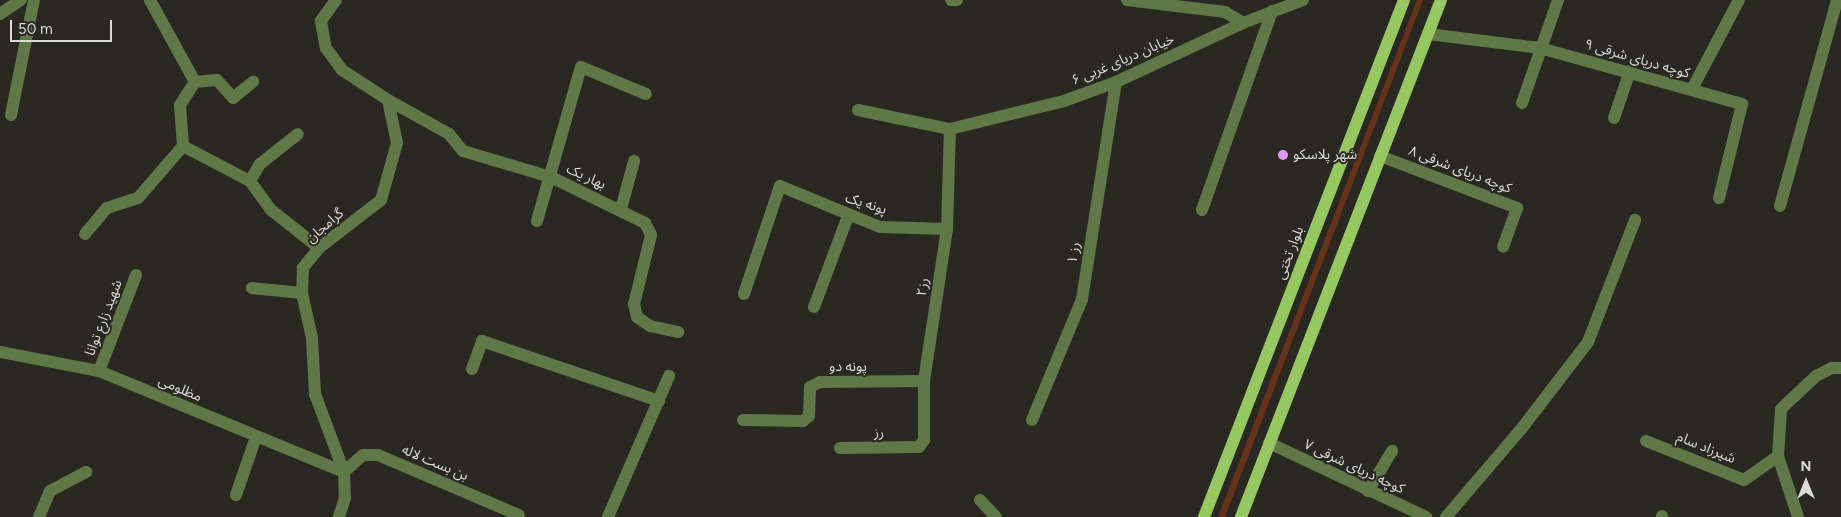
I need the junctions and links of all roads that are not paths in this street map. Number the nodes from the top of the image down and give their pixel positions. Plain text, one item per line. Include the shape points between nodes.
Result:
1 (21, 0) edge
2 (34, 0) edge
3 (150, 0) edge
4 (336, 0) edge
5 (951, 0) edge
6 (957, 0) edge
7 (1127, 0) edge
8 (1404, 0) edge
9 (1441, 0) edge
10 (1558, 0) edge
11 (1296, 1) edge
12 (1737, 1) edge
13 (1156, 2) edge
14 (1838, 4) edge
15 (1272, 11) junction
16 (0, 14) edge
17 (1243, 23) junction
18 (1428, 34) junction
19 (1540, 48) junction
20 (1630, 71) junction
21 (195, 82) junction
22 (253, 82) dead end
23 (1116, 82) junction
24 (1692, 89) junction
25 (646, 94) dead end
26 (388, 100) junction
27 (1522, 103) dead end
28 (858, 110) dead end
29 (11, 115) dead end
30 (1614, 118) dead end
31 (950, 129) junction
32 (298, 134) dead end
33 (183, 146) junction
34 (1380, 156) junction
35 (634, 161) dead end
36 (550, 177) junction
37 (250, 181) junction
38 (1719, 198) dead end
39 (1780, 206) dead end
40 (620, 210) junction
41 (1202, 210) dead end
42 (848, 216) junction
43 (1635, 220) dead end
44 (537, 221) dead end
45 (948, 229) junction
46 (85, 234) dead end
47 (1503, 247) dead end
48 (319, 248) junction
49 (136, 275) dead end
50 (252, 288) dead end
51 (302, 293) junction
52 (744, 294) dead end
53 (814, 307) dead end
54 (678, 332) dead end
55 (0, 352) edge
56 (1841, 368) edge
57 (472, 369) dead end
58 (99, 371) junction
59 (669, 376) dead end
60 (924, 381) junction
61 (659, 401) junction
62 (743, 420) dead end
63 (1032, 420) dead end
64 (256, 438) junction
65 (1646, 441) dead end
66 (1269, 443) junction
67 (919, 447) joint
68 (840, 448) dead end
69 (1392, 451) dead end
70 (1778, 456) junction
71 (86, 472) dead end
72 (344, 472) junction
73 (1368, 491) junction
74 (236, 495) dead end
75 (980, 500) dead end
76 (519, 515) dead end
77 (38, 517) edge
78 (339, 517) edge
79 (608, 517) edge
80 (996, 517) edge
81 (1204, 517) edge
82 (1241, 517) edge
83 (1426, 517) edge
84 (1446, 517) edge
85 (1798, 517) edge

1 - 16 street
2 - 29 street
3 - 21 street
4 - 26 street via 320,21 326,48 342,70
5 - 6 street
7 - 13 street
8 - 81 main road, بلوار تختی
9 - 18 main road
10 - 19 street
11 - 15 street, خیابان دریای غربی ۶
12 - 24 street
13 - 17 street via 1225,12
14 - 39 street
15 - 17 street, خیابان دریای غربی ۶
15 - 41 street
17 - 23 street, خیابان دریای غربی ۶
18 - 19 street, کوچه دریای شرقی ۹
18 - 34 main road
19 - 20 street, کوچه دریای شرقی ۹
19 - 27 street
20 - 24 street, کوچه دریای شرقی ۹
20 - 30 street
21 - 22 street via 217,80 233,98
21 - 33 street via 180,105
23 - 31 street, خیابان دریای غربی ۶ via 1064,101
23 - 63 street, رز ۱ via 1082,299
24 - 38 street, کوچه دریای شرقی ۹ via 1742,104
25 - 36 street via 581,66
26 - 36 street, بهار یک via 449,134 463,151
26 - 48 street, گرامجان via 398,143 381,200
28 - 31 street
31 - 45 street, رز۲
32 - 37 street via 260,164
33 - 37 street
33 - 46 street via 138,198 107,208
34 - 47 street, کوچه دریای شرقی ۸ via 1518,208
34 - 66 main road
35 - 40 street
36 - 40 street, بهار یک
36 - 44 street
37 - 48 street via 270,210
40 - 54 street, بهار یک via 646,223 651,235 634,304 637,317 650,326
42 - 45 street, پونه یک via 880,227
42 - 52 street, پونه یک via 780,186
42 - 53 street
43 - 84 street via 1588,342 1522,428
45 - 60 street, رز۲
48 - 51 street, گرامجان via 303,268
49 - 58 street, شهید زارع توانا
50 - 51 street
51 - 72 street, گرامجان via 312,338 315,394
55 - 58 street, مظلومی
56 - 70 street via 1832,368 1816,376 1781,409
57 - 61 street via 482,341
58 - 64 street, مظلومی
59 - 61 street
60 - 62 street, پونه دو via 820,382 810,387 809,416 803,421
60 - 67 street, رز۲ via 924,440
61 - 79 street
64 - 72 street, مظلومی
64 - 74 street
65 - 70 street, شیرزاد سام via 1744,480
66 - 73 street, کوچه دریای شرقی ۷
66 - 82 main road
67 - 68 street, رز
69 - 73 street
70 - 85 street
71 - 77 street via 50,491
72 - 76 street, بن بست لاله via 363,455 378,455
72 - 78 street, گرامجان via 345,498
73 - 83 street, کوچه دریای شرقی ۷
75 - 80 street

